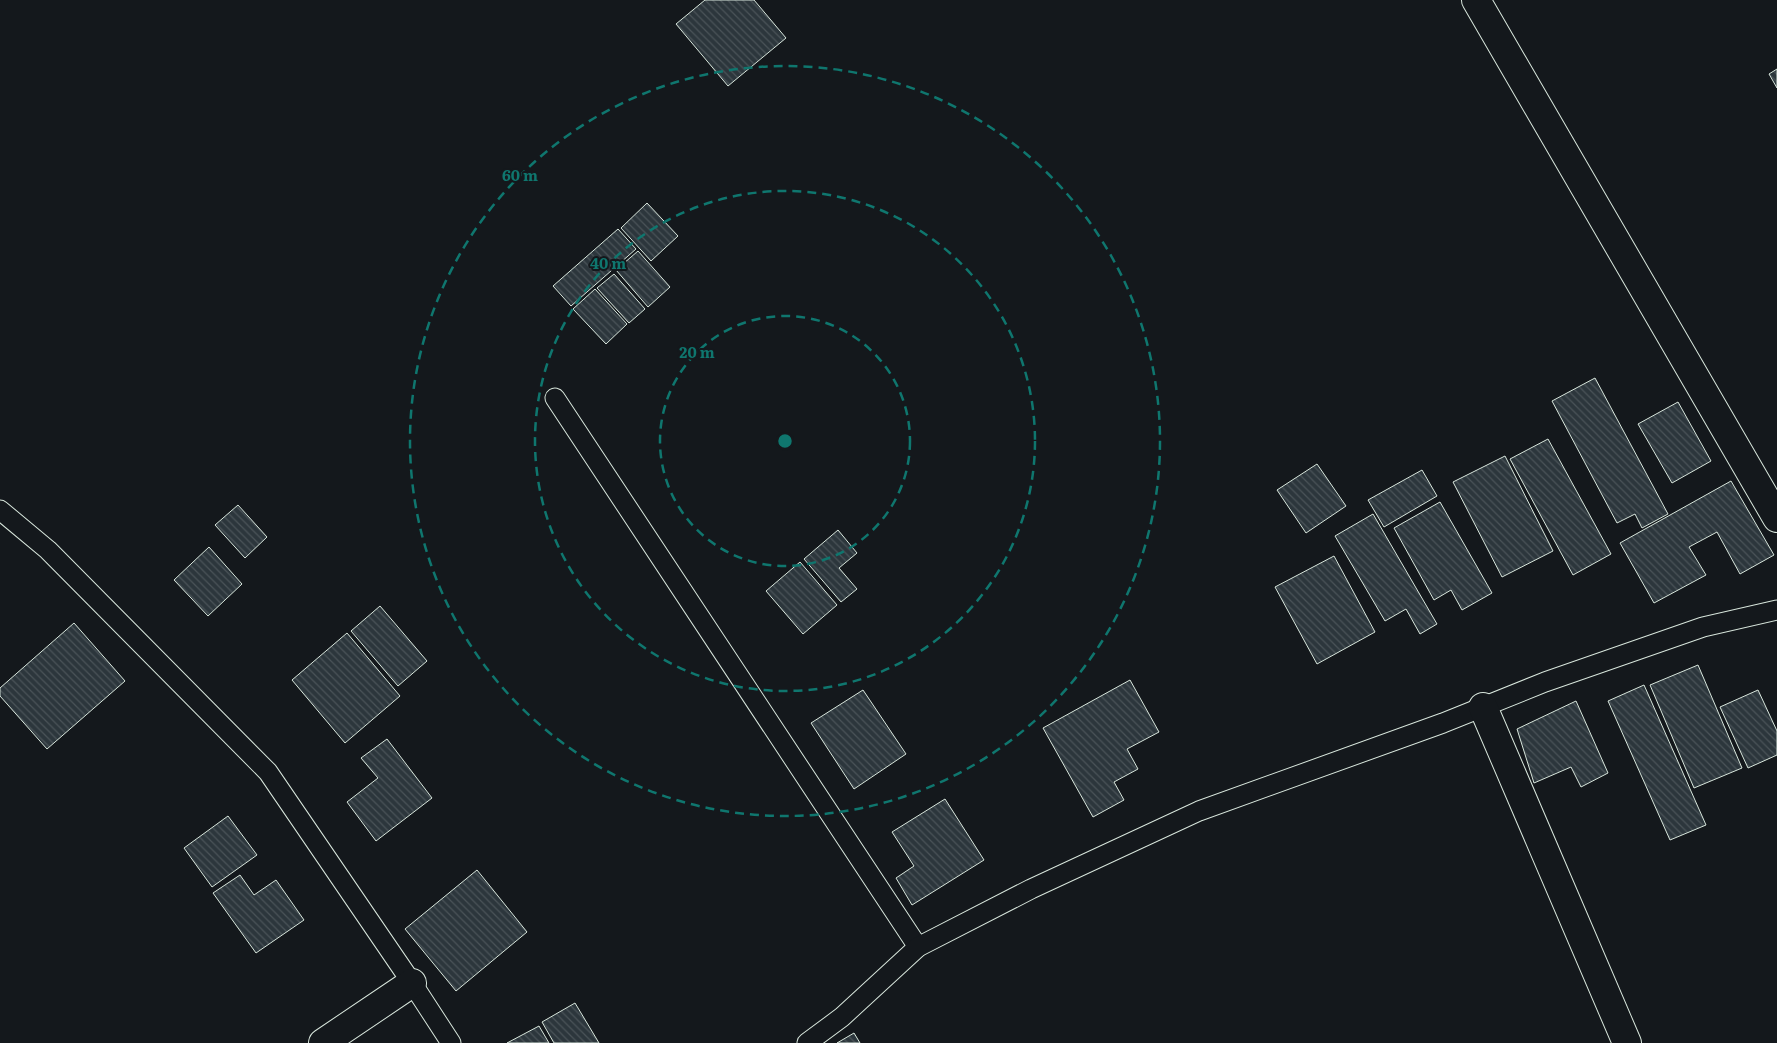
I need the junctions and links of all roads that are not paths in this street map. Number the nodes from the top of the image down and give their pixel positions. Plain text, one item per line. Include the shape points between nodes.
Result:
1 (1476, 0) edge
2 (554, 398) dead end
3 (0, 510) edge
4 (1777, 518) edge
5 (1777, 610) edge
6 (1483, 707) junction
7 (918, 947) junction
8 (412, 982) junction
9 (322, 1043) edge
10 (451, 1043) edge
11 (807, 1043) edge
12 (1628, 1043) edge

1 - 4 street
2 - 7 lane
3 - 8 lane via 48,550 268,772
5 - 6 lane via 1703,627
6 - 7 lane via 1199,811 1031,889
6 - 12 street
7 - 11 lane via 842,1017
8 - 9 street
8 - 10 lane

